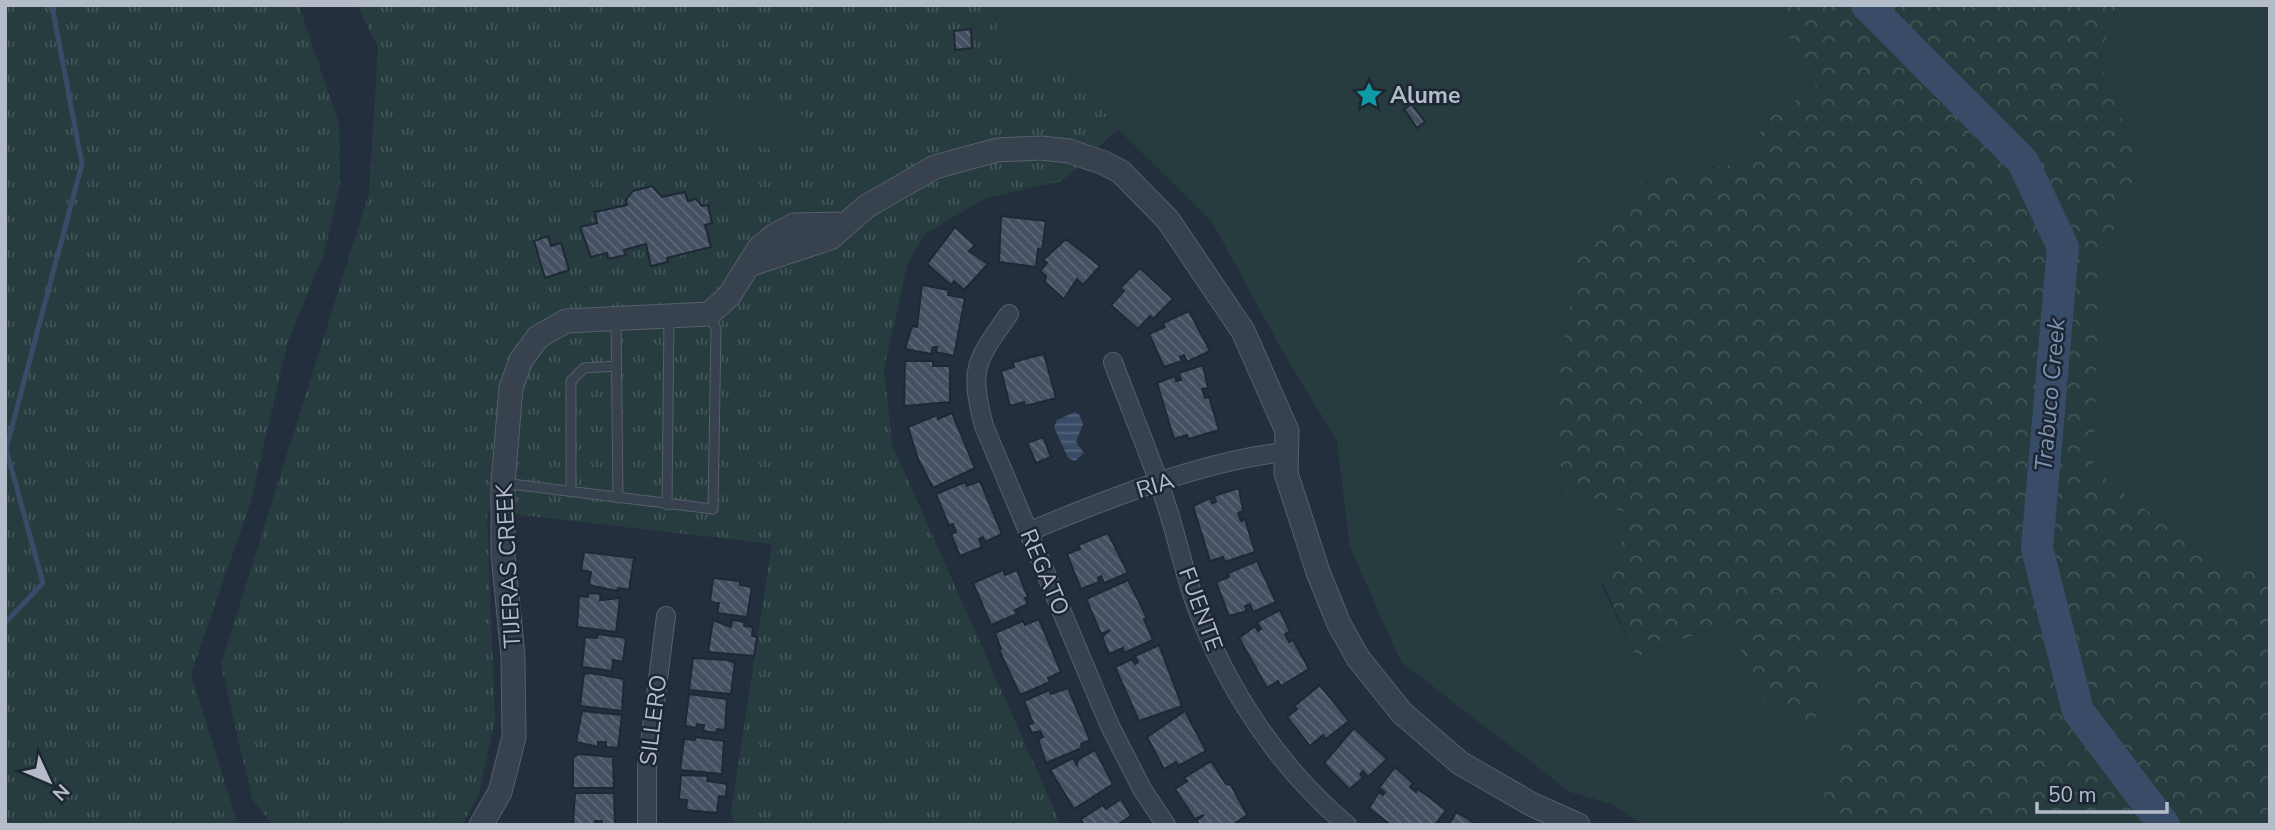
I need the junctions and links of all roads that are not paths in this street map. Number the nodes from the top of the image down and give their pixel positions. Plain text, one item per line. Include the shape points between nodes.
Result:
1 (709, 314) junction
2 (1009, 314) dead end
3 (616, 318) junction
4 (669, 318) junction
5 (1113, 362) dead end
6 (617, 366) junction
7 (1287, 442) junction
8 (503, 483) junction
9 (1158, 483) junction
10 (571, 492) junction
11 (618, 498) junction
12 (667, 505) junction
13 (1028, 533) junction
14 (666, 616) dead end
15 (481, 825) edge
16 (647, 825) edge
17 (1166, 825) edge
18 (1347, 825) edge
19 (1578, 825) edge

1 - 4 street, TIJERAS CREEK
1 - 7 street via 729,296 749,265 830,238 843,224 935,167 997,150 1069,151 1104,163 1137,186 1168,220 1234,314
1 - 12 lane via 716,329 713,509
2 - 13 street, REGATO via 983,351 973,385 984,426
3 - 4 street, TIJERAS CREEK
3 - 6 lane
3 - 8 street, TIJERAS CREEK via 566,321 538,337 521,360 512,388
4 - 12 lane
5 - 9 street, FUENTE
6 - 10 lane via 584,368 571,381
6 - 11 lane
7 - 9 street, RIA via 1261,454
7 - 19 street via 1286,472 1318,572 1339,624 1381,690 1460,763
8 - 10 lane
8 - 15 street, TIJERAS CREEK via 514,737 500,792
9 - 13 street, RIA
9 - 18 street, FUENTE via 1197,607 1221,662 1294,773
10 - 11 lane
11 - 12 lane
13 - 17 street, REGATO via 1109,724
14 - 16 street, SILLERO via 647,767

